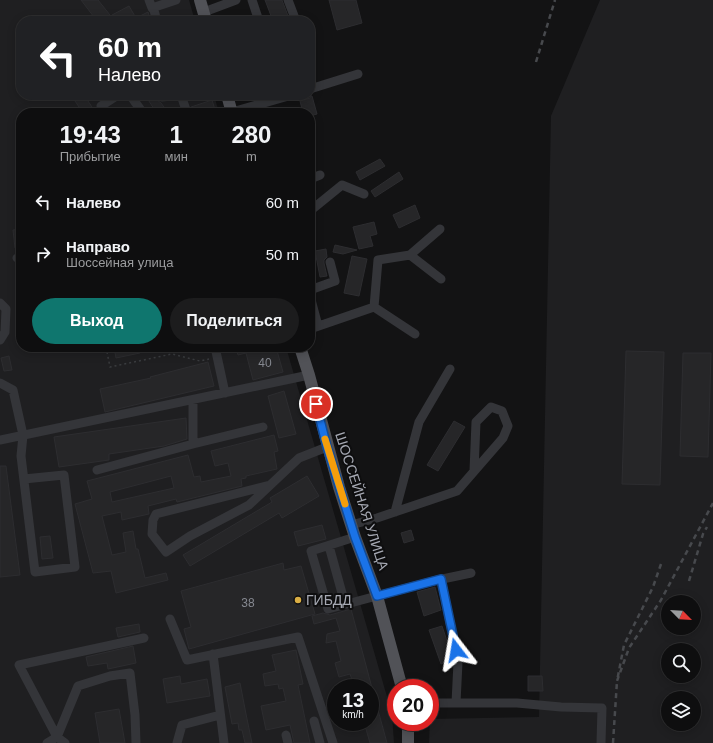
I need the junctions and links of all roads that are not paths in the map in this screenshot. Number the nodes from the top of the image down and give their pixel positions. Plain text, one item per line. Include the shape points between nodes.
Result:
1 (176, 0) edge
2 (236, 0) edge
3 (252, 0) edge
4 (288, 0) edge
5 (151, 4) edge
6 (203, 11) edge
7 (155, 16) edge
8 (257, 16) edge
9 (294, 16) edge
10 (358, 74) dead end
11 (315, 87) edge
12 (110, 100) edge
13 (273, 100) edge
14 (100, 106) dead end
15 (248, 108) edge
16 (320, 175) dead end
17 (315, 177) edge
18 (364, 194) dead end
19 (315, 207) edge
20 (440, 229) dead end
21 (410, 255) junction
22 (330, 262) dead end
23 (441, 279) dead end
24 (315, 288) edge
25 (0, 303) edge
26 (374, 307) junction
27 (315, 327) edge
28 (416, 334) dead end
29 (0, 340) edge
30 (216, 352) edge
31 (302, 352) edge
32 (450, 369) dead end
33 (309, 376) junction
34 (0, 383) edge
35 (225, 393) junction
36 (193, 400) junction
37 (263, 427) dead end
38 (23, 435) junction
39 (0, 440) edge
40 (193, 444) junction
41 (327, 447) junction
42 (96, 470) dead end
43 (474, 471) junction
44 (24, 479) junction
45 (270, 485) junction
46 (395, 512) junction
47 (351, 525) junction
48 (355, 537) junction
49 (329, 546) junction
50 (471, 573) dead end
51 (441, 579) junction
52 (377, 596) junction
53 (345, 604) junction
54 (170, 619) dead end
55 (144, 638) dead end
56 (213, 654) junction
57 (400, 679) edge
58 (439, 703) edge
59 (456, 703) junction
60 (220, 715) junction
61 (314, 721) dead end
62 (408, 731) edge
63 (56, 737) junction
64 (47, 743) edge
65 (65, 743) edge
66 (136, 743) edge
67 (177, 743) edge
68 (224, 743) edge
69 (320, 743) edge
70 (333, 743) edge
71 (408, 743) edge
72 (601, 743) edge

1 - 5 lane
2 - 6 lane
3 - 8 lane
4 - 9 lane
5 - 7 lane
10 - 11 lane
12 - 14 lane
13 - 15 lane
16 - 17 lane
18 - 19 lane via 342,185
20 - 21 lane
21 - 23 lane
21 - 26 lane via 378,260
22 - 24 lane via 335,281
25 - 29 lane via 6,309 5,332
26 - 27 lane
26 - 28 lane
30 - 35 lane
31 - 33 main road, ШОССЕЙНАЯ УЛИЦА
32 - 46 lane via 419,422
33 - 35 lane
33 - 41 main road, ШОССЕЙНАЯ УЛИЦА
34 - 38 lane via 13,390
35 - 36 lane
36 - 38 lane
36 - 40 lane
37 - 40 lane
38 - 39 lane
38 - 44 lane via 21,456
40 - 42 lane
41 - 45 lane via 299,458
41 - 47 main road, ШОССЕЙНАЯ УЛИЦА
43 - 43 lane via 503,438 508,426 502,411 491,407 476,422
43 - 46 lane via 457,491
44 - 44 lane via 64,475 75,567 35,572
45 - 45 lane via 249,505 190,536 166,552 152,534 156,514
46 - 47 lane
47 - 48 main road, ШОССЕЙНАЯ УЛИЦА
48 - 49 lane
48 - 52 main road, ШОССЕЙНАЯ УЛИЦА
49 - 53 lane
49 - 53 lane via 311,551 328,609
50 - 51 lane
51 - 52 lane
51 - 59 lane via 458,662
52 - 53 lane
52 - 57 main road, ШОССЕЙНАЯ УЛИЦА
54 - 56 lane via 187,660
55 - 63 lane via 19,665
56 - 60 lane
56 - 70 lane via 298,638
58 - 59 lane
59 - 72 lane via 517,703 602,708
60 - 67 lane via 182,725
60 - 68 lane
61 - 69 lane
62 - 71 main road
63 - 64 lane
63 - 65 lane
63 - 66 lane via 78,686 110,676 130,674

